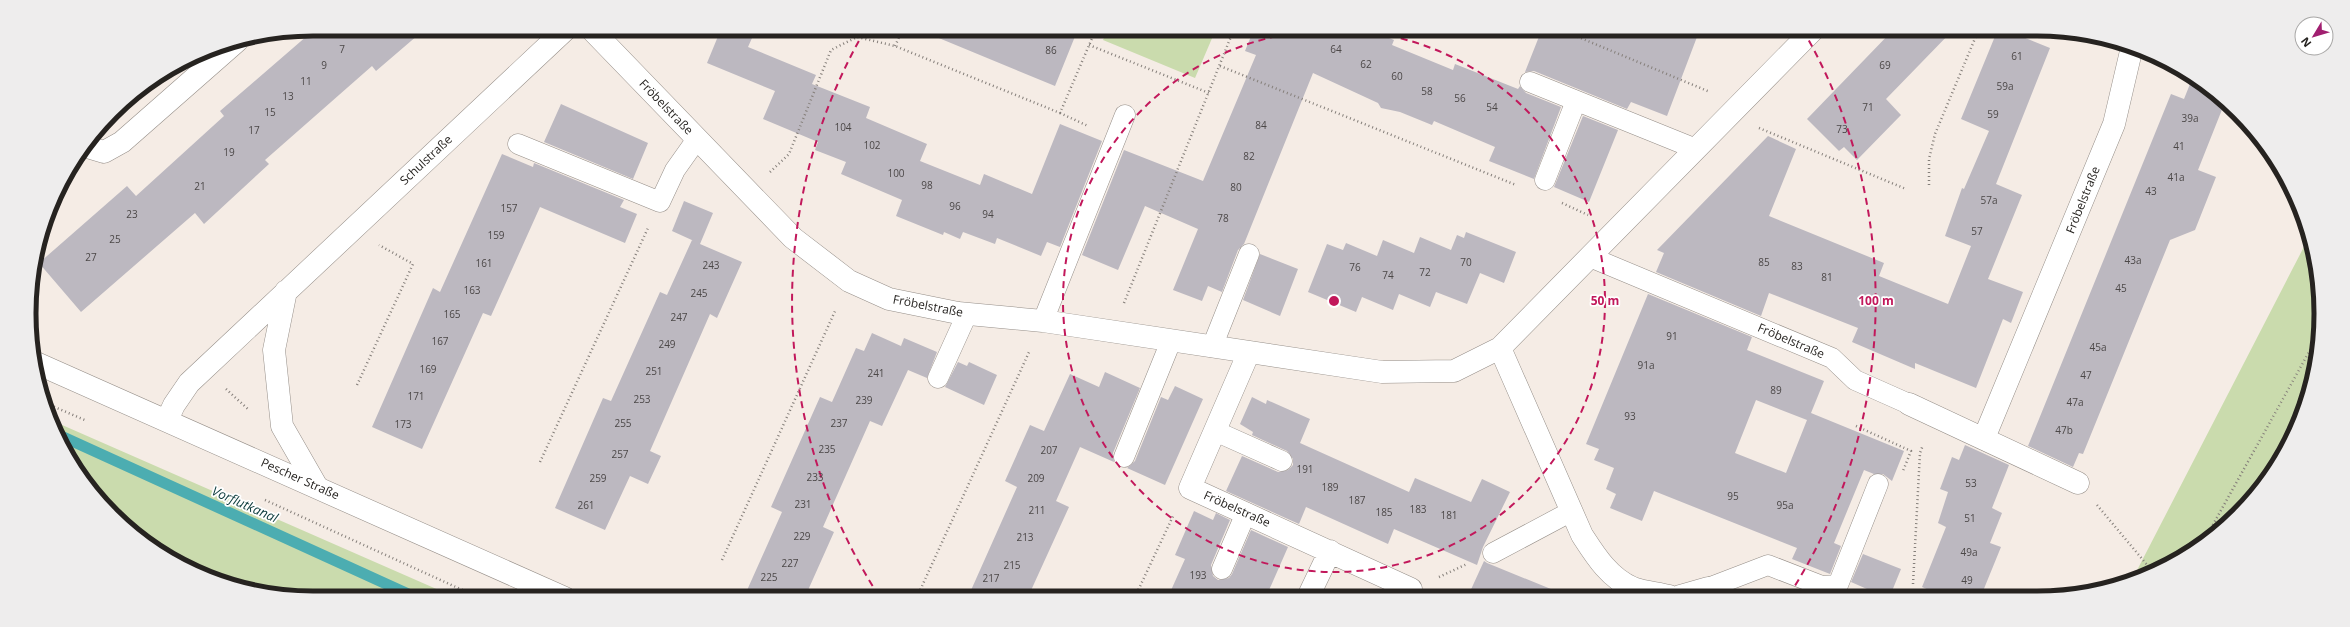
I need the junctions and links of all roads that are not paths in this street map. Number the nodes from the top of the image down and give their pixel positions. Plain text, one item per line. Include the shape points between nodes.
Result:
1 (559, 36) edge
2 (598, 36) edge
3 (1807, 36) edge
4 (227, 50) edge
5 (2130, 52) edge
6 (1530, 82) dead end
7 (1576, 101) junction
8 (1125, 115) dead end
9 (697, 139) junction
10 (518, 144) dead end
11 (91, 148) edge
12 (1696, 150) junction
13 (1545, 180) dead end
14 (1249, 254) dead end
15 (1590, 257) junction
16 (286, 291) junction
17 (967, 314) junction
18 (1043, 321) junction
19 (1171, 341) junction
20 (1212, 347) junction
21 (1500, 348) junction
22 (1249, 352) junction
23 (40, 365) edge
24 (938, 378) dead end
25 (1909, 404) joint
26 (167, 420) junction
27 (1215, 431) junction
28 (1984, 438) junction
29 (1124, 457) dead end
30 (1282, 461) dead end
31 (2078, 483) road end
32 (1878, 484) dead end
33 (317, 487) junction
34 (1572, 511) junction
35 (1246, 513) junction
36 (1330, 552) junction
37 (1493, 552) road end
38 (1222, 569) dead end
39 (1708, 588) joint
40 (549, 591) edge
41 (1311, 591) edge
42 (1405, 591) edge
43 (1646, 591) edge
44 (1698, 591) edge

1 - 16 street, Schulstraße
2 - 9 street, Fröbelstraße
3 - 12 street, Fröbelstraße
4 - 11 street via 122,142 104,152
5 - 28 street, Fröbelstraße via 2114,124
6 - 7 lane
7 - 12 lane
7 - 13 lane
8 - 18 lane
9 - 10 lane via 675,170 660,202
9 - 17 street, Fröbelstraße via 793,238 849,281 889,299
12 - 15 street, Fröbelstraße
14 - 20 lane
15 - 21 street, Fröbelstraße
15 - 25 lane, Fröbelstraße via 1832,358 1855,380
16 - 26 street, Schulstraße via 185,388
16 - 33 street via 274,350 282,426
17 - 18 street, Fröbelstraße
17 - 24 lane
18 - 19 street, Fröbelstraße
19 - 20 street, Fröbelstraße
19 - 29 lane
20 - 22 street, Fröbelstraße
21 - 22 street, Fröbelstraße via 1454,370 1390,372
21 - 34 street
22 - 27 street, Fröbelstraße
23 - 26 street, Pescher Straße
25 - 28 street, Fröbelstraße
26 - 33 street, Pescher Straße
27 - 30 lane
27 - 35 street, Fröbelstraße via 1190,488
28 - 31 street, Fröbelstraße
32 - 39 lane via 1838,585 1822,586 1768,565
33 - 40 street, Pescher Straße
34 - 37 lane
34 - 43 street via 1582,535 1600,561 1613,575 1632,588
35 - 36 street, Fröbelstraße
35 - 38 lane
36 - 41 street
36 - 42 street, Fröbelstraße
39 - 44 street

